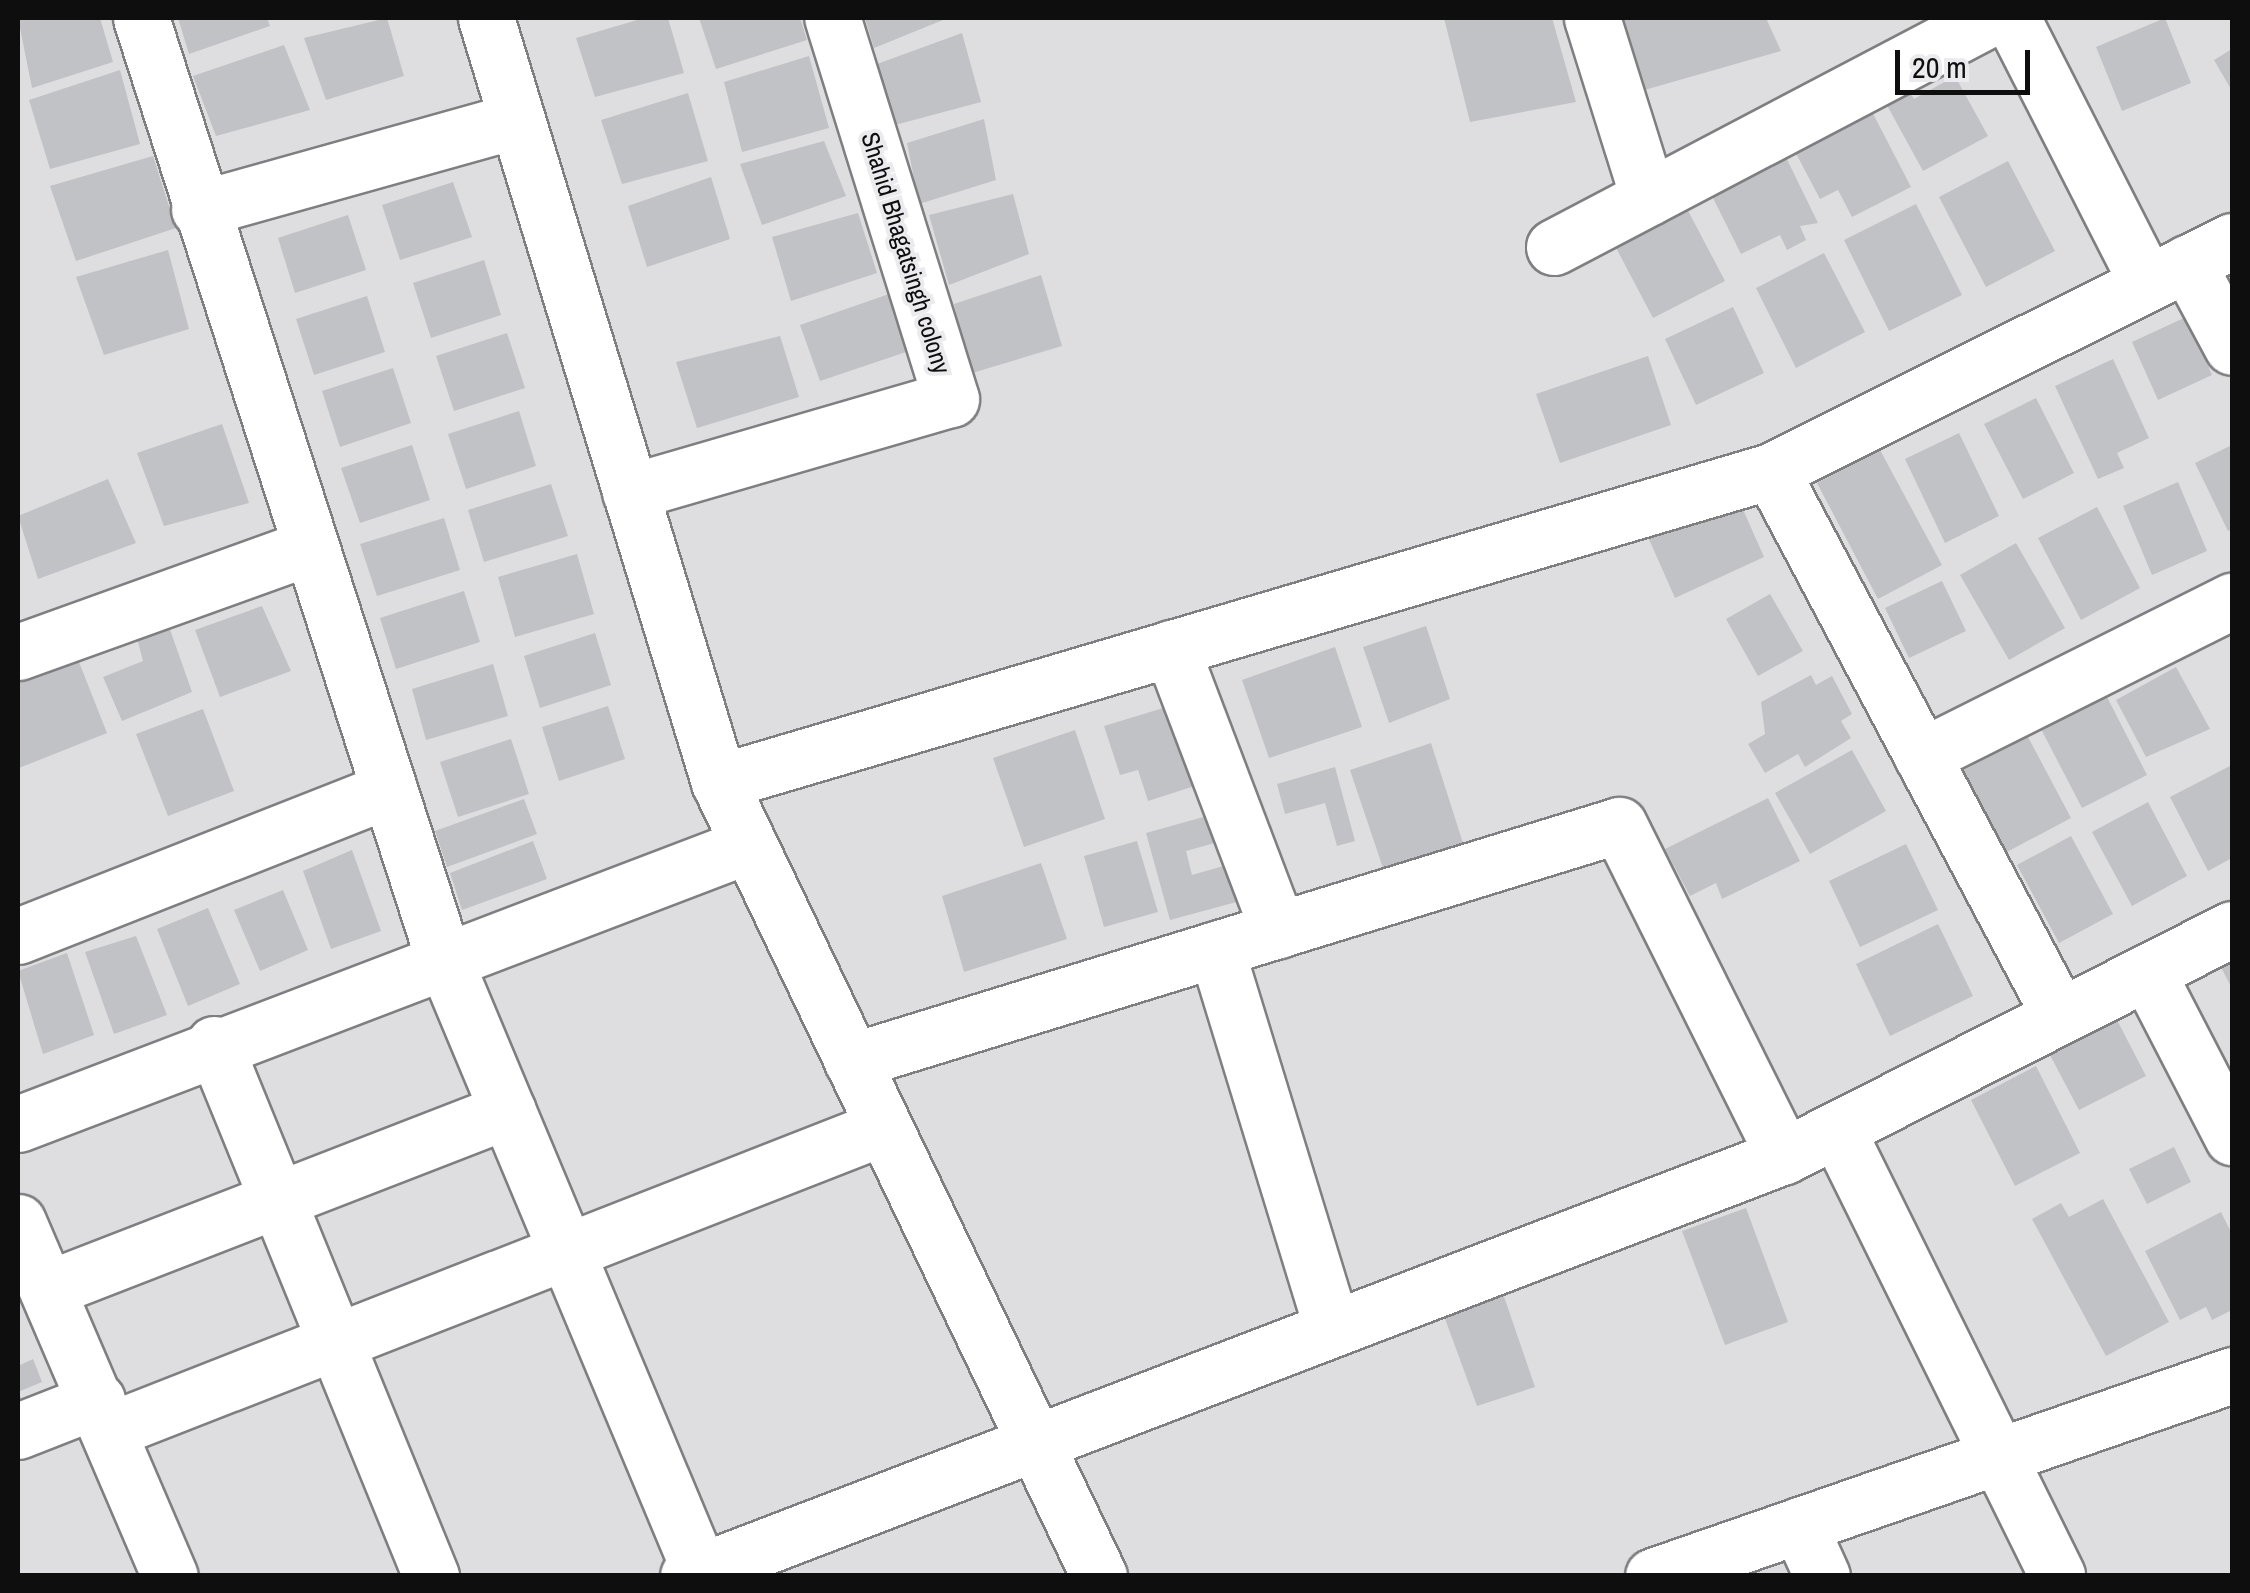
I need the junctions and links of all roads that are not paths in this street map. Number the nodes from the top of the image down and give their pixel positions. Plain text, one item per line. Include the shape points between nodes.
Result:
1 (140, 18) edge
2 (486, 18) edge
3 (832, 18) edge
4 (1592, 18) edge
5 (1990, 18) edge
6 (2012, 18) edge
7 (517, 120) junction
8 (1648, 197) junction
9 (200, 209) junction
10 (1554, 246) dead end
11 (2189, 262) edge
12 (2232, 347) edge
13 (1771, 471) junction
14 (630, 492) junction
15 (310, 547) junction
16 (2232, 601) edge
17 (1171, 648) junction
18 (18, 652) edge
19 (1922, 756) junction
20 (719, 782) junction
21 (389, 790) junction
22 (748, 845) junction
23 (2232, 929) edge
24 (1278, 930) junction
25 (18, 936) edge
26 (1216, 949) junction
27 (442, 954) junction
28 (2147, 972) junction
29 (2060, 1016) junction
30 (214, 1044) junction
31 (852, 1060) junction
32 (508, 1110) junction
33 (18, 1124) edge
34 (884, 1127) junction
35 (1837, 1130) junction
36 (2232, 1137) edge
37 (1784, 1156) junction
38 (276, 1197) junction
39 (18, 1222) edge
40 (568, 1255) junction
41 (50, 1288) junction
42 (1331, 1326) junction
43 (336, 1346) junction
44 (2232, 1375) edge
45 (103, 1415) junction
46 (18, 1432) edge
47 (1033, 1438) junction
48 (1998, 1456) junction
49 (1798, 1525) junction
50 (697, 1574) edge
51 (170, 1576) edge
52 (430, 1576) edge
53 (1099, 1576) edge
54 (1653, 1576) edge
55 (1822, 1576) edge
56 (2057, 1576) edge

1 - 9 street
2 - 7 street
3 - 14 street, Shahid Bhagatsingh colony via 951,399
4 - 8 street
5 - 8 street
6 - 11 street
7 - 9 street
7 - 14 street
8 - 10 street
9 - 15 street
11 - 12 street
11 - 13 street
13 - 17 street
13 - 19 street
14 - 20 street
15 - 18 street
15 - 21 street
16 - 19 street
17 - 20 street
17 - 24 street
19 - 29 street
20 - 22 street
21 - 25 street
21 - 27 street
22 - 27 street
22 - 31 street
23 - 28 street
24 - 26 street
24 - 37 street via 1619,825
26 - 31 street
26 - 42 street
27 - 30 street
27 - 32 street
28 - 29 street
28 - 36 street
29 - 35 street
30 - 33 street
30 - 38 street
31 - 34 street
32 - 38 street
32 - 40 street
34 - 40 street
34 - 47 street
35 - 37 street
35 - 48 street
37 - 42 street
38 - 41 street
38 - 43 street
39 - 41 street
40 - 43 street
40 - 50 street
41 - 45 street
42 - 47 street
43 - 45 street
43 - 52 street
44 - 48 street
45 - 46 street
45 - 51 street
47 - 50 street
47 - 53 street
48 - 49 street
48 - 56 street
49 - 54 street
49 - 55 street

